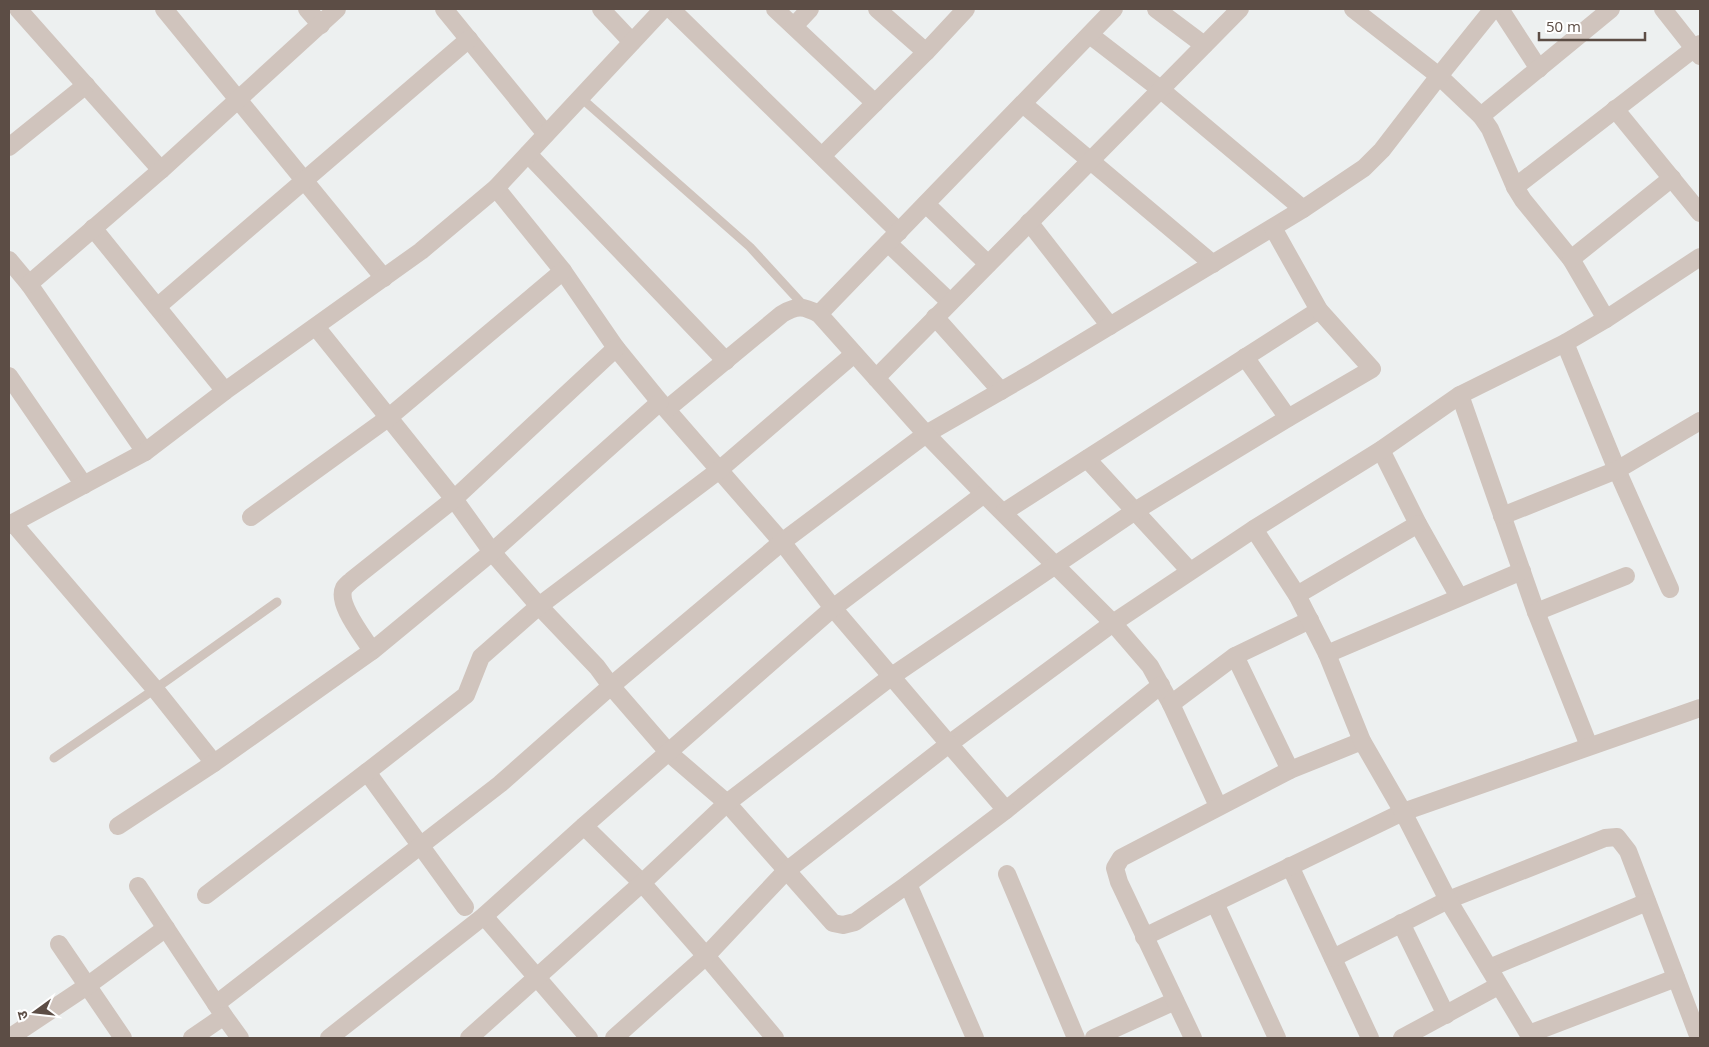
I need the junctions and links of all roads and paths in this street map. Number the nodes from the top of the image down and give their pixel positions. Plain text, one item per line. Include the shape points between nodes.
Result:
1 (17, 9) edge
2 (164, 9) edge
3 (307, 9) edge
4 (337, 9) edge
5 (444, 9) edge
6 (601, 9) edge
7 (662, 9) edge
8 (672, 9) edge
9 (775, 9) edge
10 (810, 9) edge
11 (877, 9) edge
12 (966, 9) edge
13 (1114, 9) edge
14 (1156, 9) edge
15 (1240, 9) edge
16 (1353, 9) edge
17 (1493, 9) edge
18 (1500, 9) edge
19 (1611, 9) edge
20 (1664, 9) edge
21 (9, 15) edge
22 (321, 24) junction
23 (794, 26) junction
24 (1090, 35) junction
25 (470, 39) junction
26 (632, 42) junction
27 (1204, 45) junction
28 (1698, 50) edge
29 (926, 52) junction
30 (1539, 69) junction
31 (1439, 76) junction
32 (86, 86) junction
33 (1160, 89) junction
34 (580, 97) junction
35 (238, 101) junction
36 (875, 103) junction
37 (1023, 104) junction
38 (1615, 109) junction
39 (1481, 116) junction
40 (546, 134) junction
41 (9, 147) edge
42 (528, 154) junction
43 (822, 156) junction
44 (1090, 160) junction
45 (161, 170) junction
46 (1672, 178) junction
47 (304, 181) junction
48 (1514, 187) junction
49 (496, 188) junction
50 (926, 204) junction
51 (1304, 209) junction
52 (1700, 213) edge
53 (1029, 222) junction
54 (93, 228) junction
55 (1273, 228) junction
56 (894, 237) junction
57 (1700, 257) edge
58 (9, 260) edge
59 (1571, 260) junction
60 (988, 264) junction
61 (1213, 264) junction
62 (563, 271) junction
63 (384, 278) junction
64 (29, 284) junction
65 (950, 302) junction
66 (157, 307) junction
67 (1319, 310) junction
68 (812, 311) junction
69 (935, 318) junction
70 (1606, 319) junction
71 (1110, 326) junction
72 (316, 327) junction
73 (1565, 343) junction
74 (616, 348) junction
75 (854, 354) junction
76 (1245, 357) junction
77 (726, 361) junction
78 (9, 376) edge
79 (876, 378) junction
80 (225, 391) junction
81 (1001, 391) junction
82 (1460, 395) junction
83 (664, 406) junction
84 (388, 418) junction
85 (1288, 418) junction
86 (1700, 421) edge
87 (926, 434) junction
88 (1381, 450) junction
89 (145, 452) junction
90 (1087, 459) junction
91 (1617, 470) junction
92 (718, 471) junction
93 (84, 485) junction
94 (984, 494) junction
95 (454, 499) junction
96 (1135, 511) junction
97 (1004, 512) junction
98 (1502, 516) junction
99 (251, 517) dead end
100 (11, 524) edge
101 (1418, 524) junction
102 (1254, 528) junction
103 (782, 542) junction
104 (492, 552) junction
105 (1055, 564) junction
106 (1190, 571) junction
107 (1522, 571) junction
108 (1626, 576) dead end
109 (1670, 589) dead end
110 (1297, 594) junction
111 (1459, 597) junction
112 (277, 602) dead end
113 (539, 606) junction
114 (833, 608) junction
115 (1536, 612) junction
116 (1310, 620) junction
117 (1113, 623) junction
118 (372, 651) junction
119 (1327, 654) junction
120 (1235, 656) junction
121 (892, 676) junction
122 (1161, 685) junction
123 (611, 686) junction
124 (155, 689) junction
125 (1171, 704) junction
126 (1700, 708) edge
127 (1362, 742) junction
128 (949, 744) junction
129 (1589, 746) junction
130 (669, 753) junction
131 (54, 758) dead end
132 (214, 763) junction
133 (1290, 770) junction
134 (368, 772) junction
135 (727, 804) junction
136 (1218, 806) junction
137 (1006, 810) junction
138 (1403, 812) junction
139 (118, 826) dead end
140 (584, 826) junction
141 (422, 846) junction
142 (1290, 866) junction
143 (786, 872) junction
144 (1007, 874) dead end
145 (642, 883) junction
146 (908, 884) junction
147 (138, 886) dead end
148 (206, 895) dead end
149 (1448, 900) junction
150 (1647, 902) junction
151 (1215, 903) junction
152 (465, 907) dead end
153 (484, 916) junction
154 (1401, 923) junction
155 (166, 928) junction
156 (1144, 937) junction
157 (59, 944) dead end
158 (706, 956) junction
159 (1333, 958) junction
160 (1489, 968) junction
161 (537, 978) junction
162 (1676, 978) junction
163 (87, 986) junction
164 (1498, 986) junction
165 (1175, 1001) junction
166 (220, 1010) junction
167 (1446, 1015) junction
168 (1530, 1036) edge
169 (771, 1037) edge
170 (9, 1038) edge
171 (123, 1038) edge
172 (192, 1038) edge
173 (240, 1038) edge
174 (329, 1038) edge
175 (469, 1038) edge
176 (590, 1038) edge
177 (614, 1038) edge
178 (974, 1038) edge
179 (1076, 1038) edge
180 (1094, 1038) edge
181 (1193, 1038) edge
182 (1277, 1038) edge
183 (1370, 1038) edge
184 (1402, 1038) edge
185 (1699, 1038) edge

1 - 21 street
1 - 32 street
2 - 35 street
3 - 22 street
4 - 22 street
5 - 25 street
6 - 26 street
7 - 26 street
8 - 43 street
9 - 23 street
10 - 23 street
11 - 29 street
12 - 29 street
13 - 24 street
14 - 27 street
15 - 27 street
16 - 31 street
17 - 31 street
18 - 30 street
19 - 30 street
20 - 28 street
22 - 35 street
23 - 36 street
24 - 33 street
24 - 37 street
25 - 40 street
25 - 47 street
26 - 34 street
27 - 33 street
28 - 38 street
29 - 36 street
30 - 39 street
31 - 39 street
31 - 51 street via 1382,150 1364,168
32 - 41 street
32 - 45 street
33 - 44 street
33 - 51 street
34 - 40 street
34 - 68 lane via 750,247
35 - 45 street
35 - 47 street
36 - 43 street
37 - 44 street
37 - 50 street
38 - 46 street
38 - 48 street
39 - 48 street via 1490,129
40 - 42 street
42 - 49 street
42 - 77 street
43 - 56 street
44 - 53 street
44 - 61 street
45 - 54 street
46 - 52 street
46 - 59 street
47 - 63 street
47 - 66 street
48 - 59 street
49 - 62 street
49 - 63 street
50 - 56 street
50 - 60 street
51 - 55 street
53 - 60 street
53 - 71 street
54 - 64 street
54 - 66 street
55 - 61 street
55 - 67 street
56 - 65 street
56 - 68 street
57 - 70 street
58 - 64 street
59 - 70 street
60 - 65 street
61 - 71 street
62 - 74 street
62 - 84 street
63 - 72 street
64 - 89 street
65 - 69 street
66 - 80 street
67 - 76 street
67 - 85 street via 1372,370
68 - 75 street
68 - 77 street via 794,308 782,314
69 - 79 street
69 - 81 street
70 - 73 street
71 - 81 street
72 - 80 street
72 - 84 street
73 - 82 street
73 - 91 street
74 - 83 street
74 - 95 street
75 - 79 street
75 - 92 street
76 - 85 street
76 - 90 street
77 - 83 street
78 - 93 street
79 - 87 street
80 - 89 street
81 - 87 street
82 - 88 street
82 - 98 street
83 - 92 street
83 - 104 street
84 - 95 street
84 - 99 street
85 - 96 street
86 - 91 street
87 - 94 street
87 - 103 street
88 - 101 street
88 - 102 street
89 - 93 street
90 - 96 street
90 - 97 street
91 - 98 street
91 - 109 street
92 - 103 street
92 - 113 street
93 - 100 street
94 - 97 street
94 - 114 street
95 - 104 street
95 - 118 street via 344,588 342,599 348,613
96 - 105 street
96 - 106 street
97 - 105 street
98 - 107 street
100 - 124 street
101 - 110 street
101 - 111 street
102 - 106 street
102 - 110 street
103 - 114 street
103 - 123 street
104 - 113 street
104 - 118 street
105 - 117 street
105 - 121 street
106 - 117 street
107 - 111 street
107 - 115 street
108 - 115 street
110 - 116 street
111 - 119 street
112 - 124 lane
113 - 123 street
113 - 134 street via 481,657 466,695
114 - 121 street
114 - 130 street
115 - 129 street
116 - 119 street
116 - 120 street
117 - 122 street via 1150,666
117 - 128 street
118 - 132 street
119 - 127 street
120 - 125 street
120 - 133 street
121 - 128 street
121 - 135 street
122 - 125 street
122 - 137 street
123 - 130 street
123 - 141 street via 500,784
124 - 131 lane
124 - 132 street
125 - 136 street
126 - 129 street
127 - 133 street
127 - 138 street
128 - 137 street
128 - 143 street
129 - 138 street
130 - 135 street
130 - 140 street
132 - 139 street
133 - 136 street
134 - 141 street
134 - 148 street
135 - 143 street
135 - 145 street
136 - 156 street via 1121,858 1115,868
137 - 146 street
138 - 142 street
138 - 149 street
140 - 145 street
140 - 153 street
141 - 152 street
141 - 166 street
142 - 151 street
142 - 159 street
143 - 146 street via 833,923 843,925 855,922
143 - 158 street
144 - 179 street
145 - 158 street
145 - 161 street
146 - 178 street
147 - 155 street
149 - 150 street via 1605,838 1618,837 1628,851
149 - 154 street
149 - 160 street
150 - 160 street
150 - 162 street
151 - 156 street
151 - 182 street
153 - 161 street
153 - 174 street
154 - 159 street
154 - 167 street
155 - 163 street
155 - 166 street
156 - 165 street
157 - 163 street
158 - 169 street
158 - 177 street
159 - 183 street
160 - 164 street
161 - 175 street
161 - 176 street
162 - 168 street
162 - 185 street
163 - 170 street
163 - 171 street
164 - 167 street
164 - 168 street
165 - 180 street
165 - 181 street
166 - 172 street
166 - 173 street
167 - 184 street

